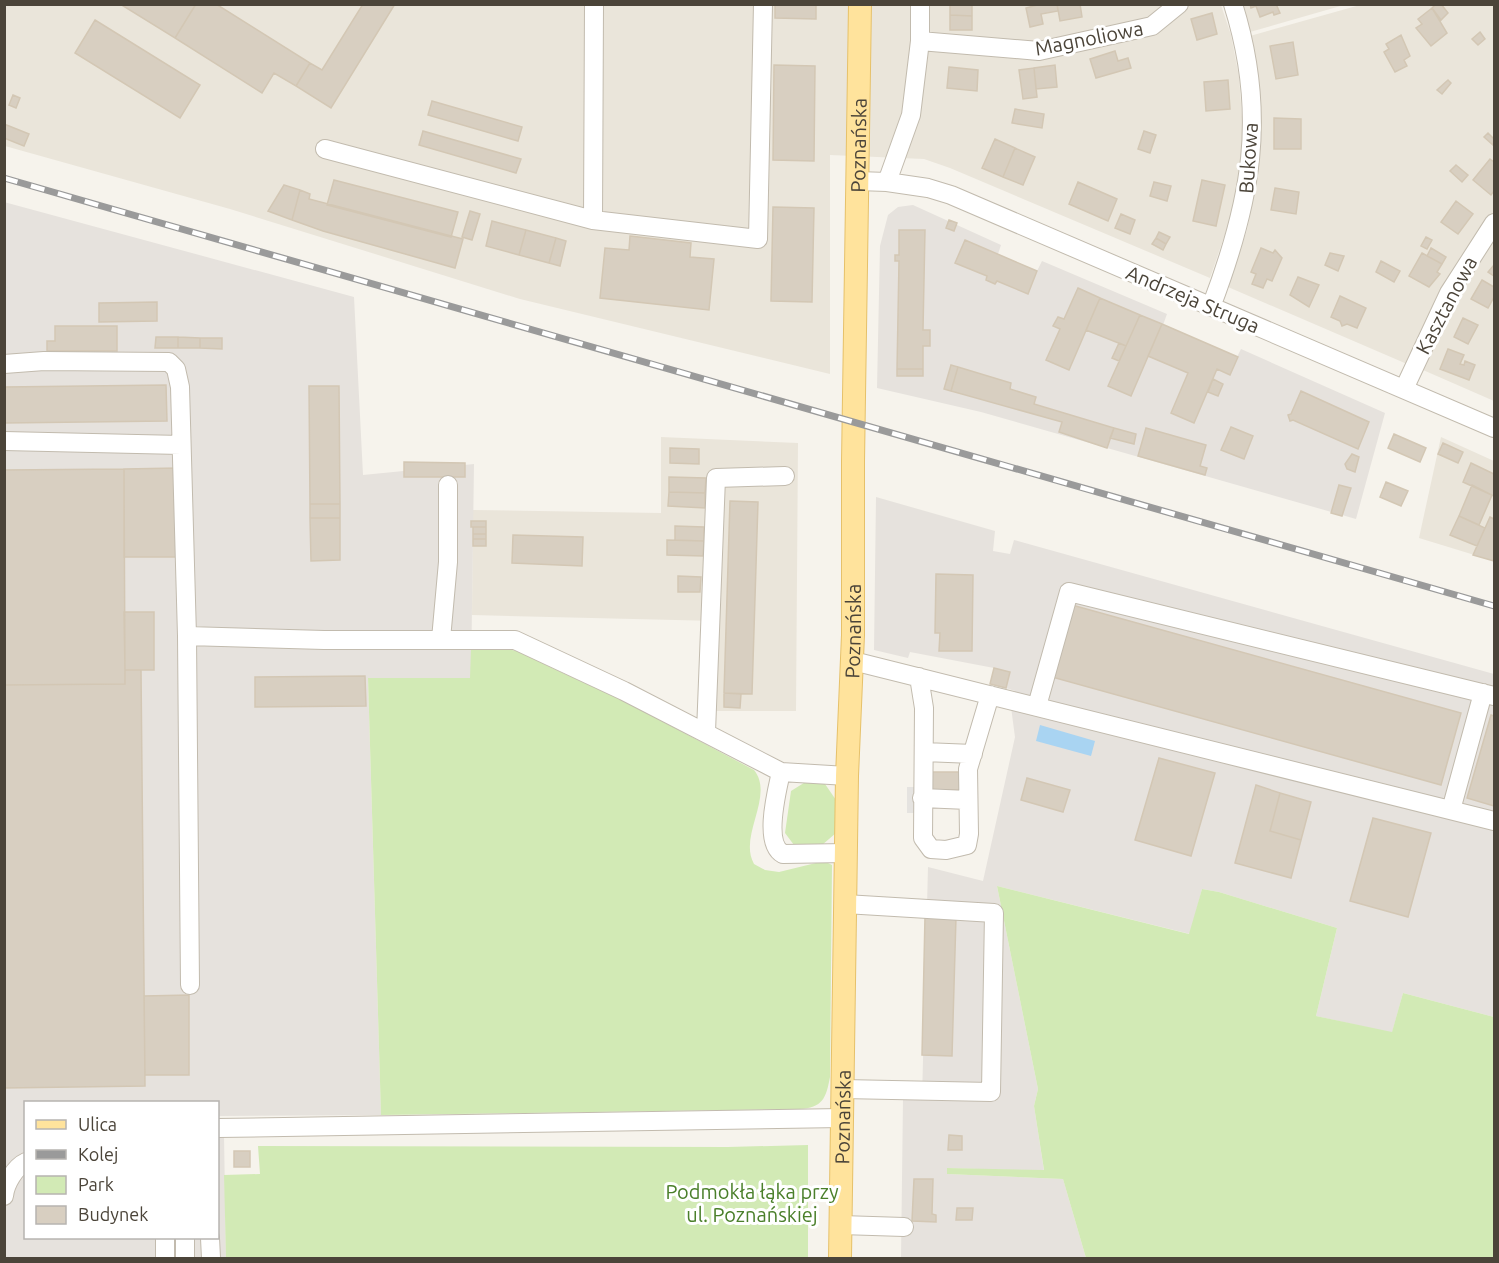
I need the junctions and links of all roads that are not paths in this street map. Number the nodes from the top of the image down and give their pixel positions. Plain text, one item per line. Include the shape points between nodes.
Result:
1 (594, 4) edge
2 (763, 4) edge
3 (860, 4) edge
4 (920, 4) edge
5 (1179, 4) edge
6 (1233, 4) edge
7 (920, 40) junction
8 (325, 149) dead end
9 (858, 181) junction
10 (887, 182) junction
11 (593, 220) junction
12 (1494, 223) edge
13 (1211, 307) junction
14 (4, 364) edge
15 (1404, 389) junction
16 (1494, 428) edge
17 (4, 441) edge
18 (182, 445) junction
19 (785, 476) dead end
20 (448, 484) dead end
21 (187, 636) junction
22 (441, 639) junction
23 (853, 661) junction
24 (919, 677) junction
25 (1489, 694) edge
26 (990, 695) junction
27 (1037, 706) junction
28 (706, 732) junction
29 (924, 752) junction
30 (973, 754) junction
31 (781, 772) junction
32 (847, 776) junction
33 (922, 798) junction
34 (968, 800) junction
35 (1451, 810) junction
36 (1494, 820) edge
37 (846, 853) junction
38 (846, 904) junction
39 (190, 986) dead end
40 (843, 1089) junction
41 (842, 1118) junction
42 (219, 1128) edge
43 (24, 1163) edge
44 (4, 1196) edge
45 (841, 1226) junction
46 (904, 1227) dead end
47 (165, 1239) edge
48 (185, 1239) edge
49 (210, 1239) edge
50 (165, 1258) edge
51 (185, 1258) edge
52 (211, 1258) edge
53 (840, 1258) edge

1 - 11 street
2 - 11 street via 758,239
3 - 9 main road, Poznańska
4 - 7 street
5 - 7 street, Magnoliowa via 1152,26 1039,51
6 - 13 street, Bukowa via 1248,72 1252,155 1241,220
7 - 10 street via 911,115
8 - 11 street
9 - 10 street, Andrzeja Struga
9 - 23 main road, Poznańska
10 - 13 street, Andrzeja Struga via 951,195
12 - 15 street, Kasztanowa via 1449,293
13 - 15 street, Andrzeja Struga
14 - 18 street via 169,362 176,369 180,387
15 - 16 street, Andrzeja Struga
17 - 18 street
18 - 21 street
19 - 28 street via 716,478
20 - 22 street via 448,562
21 - 22 street
21 - 39 street
22 - 28 street via 515,640
23 - 24 street
23 - 32 main road, Poznańska
24 - 26 street
24 - 29 street
25 - 27 street via 1069,592
25 - 35 street
26 - 27 street
26 - 30 street
27 - 35 street
28 - 31 street
29 - 30 street
29 - 33 street
30 - 34 street via 968,769
31 - 32 street
31 - 37 street via 772,831 779,853
32 - 37 main road, Poznańska
33 - 34 street
33 - 34 street via 924,843 931,849 946,850 967,845
35 - 36 street
37 - 38 main road, Poznańska
38 - 40 main road, Poznańska
38 - 40 street via 994,913 994,937 991,1092
40 - 41 main road, Poznańska
41 - 42 street
41 - 45 main road, Poznańska
43 - 44 street via 4,1189
45 - 46 street
45 - 53 main road, Poznańska
47 - 50 street
48 - 51 street
49 - 52 street

